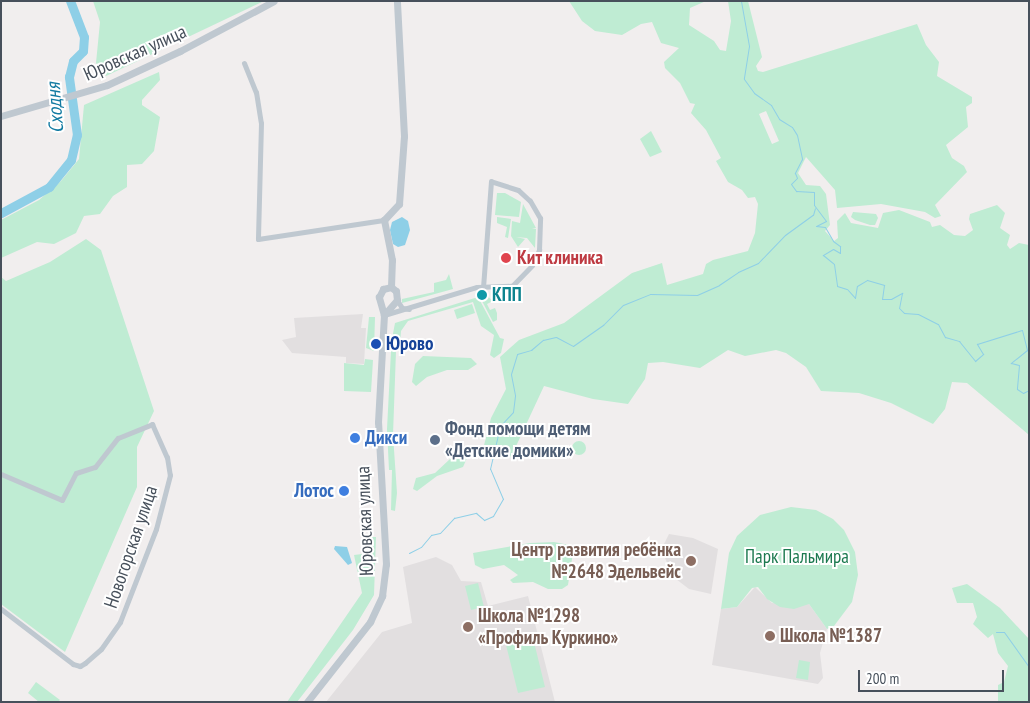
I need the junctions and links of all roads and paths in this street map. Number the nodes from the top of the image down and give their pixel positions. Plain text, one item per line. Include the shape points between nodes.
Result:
1 (274, 1) edge
2 (398, 1) edge
3 (244, 63) dead end
4 (1, 116) edge
5 (384, 220) junction
6 (483, 287) junction
7 (391, 288) junction
8 (380, 300) junction
9 (395, 302) junction
10 (409, 310) junction
11 (384, 315) junction
12 (1, 474) edge
13 (1, 609) edge
14 (307, 702) edge

1 - 4 street, Юровская улица via 171,56 83,94
2 - 5 street via 404,97 402,180 398,208
3 - 5 street via 256,92 261,123 258,239
5 - 7 street via 392,260
6 - 6 street via 490,203 491,181 524,194 540,218 542,232 536,259 525,274 512,286
6 - 10 street
7 - 8 street via 383,289
7 - 9 street via 397,294
8 - 9 street via 387,305
8 - 11 street, Юровская улица
9 - 10 street
9 - 11 street
10 - 11 street
11 - 14 street, Юровская улица via 378,414 386,564 382,596 370,622
12 - 13 street, Новогорская улица via 62,500 76,473 95,467 114,440 141,426 155,425 170,466 169,485 126,609 101,649 80,666 73,664

